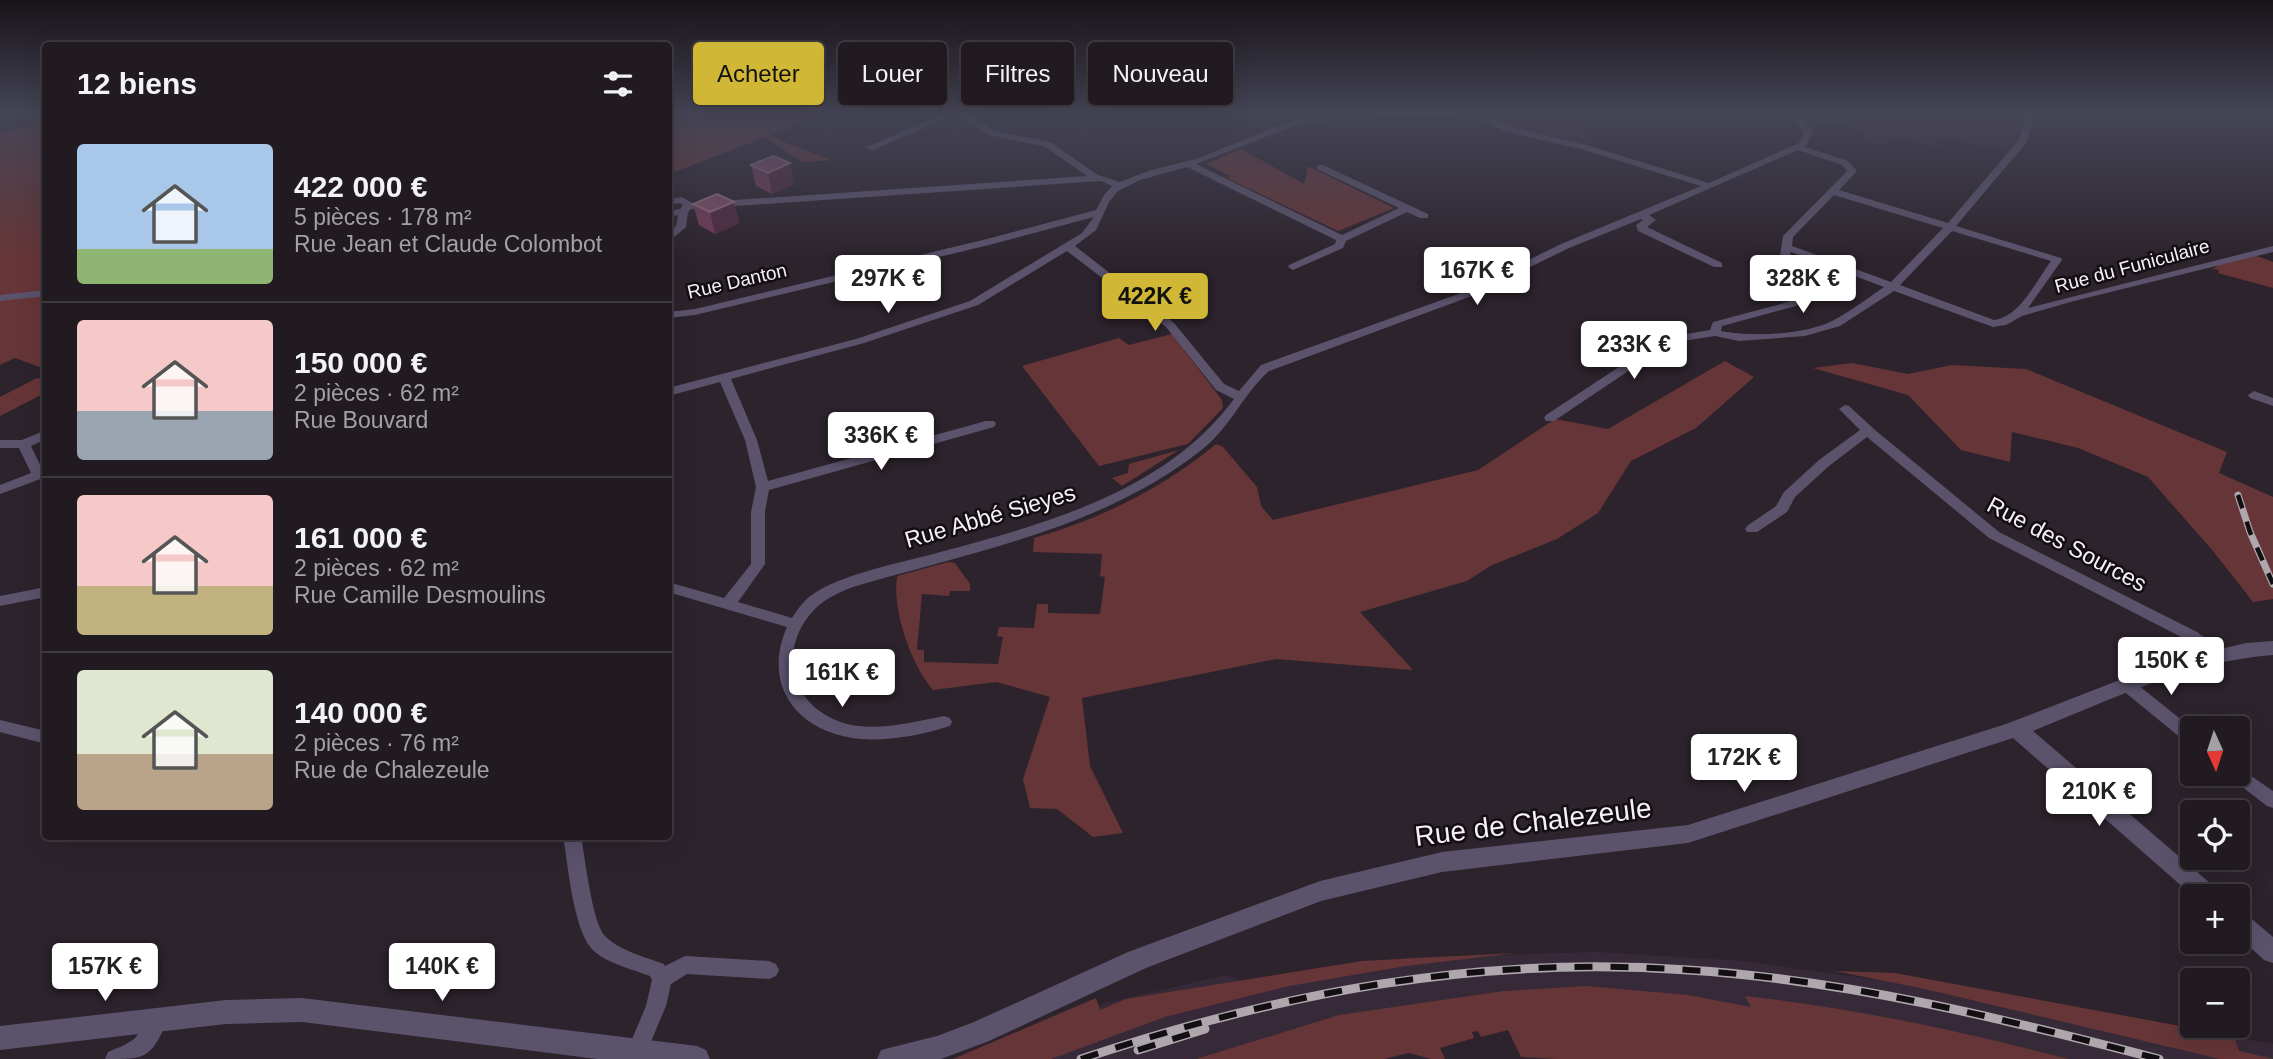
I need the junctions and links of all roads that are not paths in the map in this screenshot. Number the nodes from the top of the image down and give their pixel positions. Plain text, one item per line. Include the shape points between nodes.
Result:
1 (1072, 161) edge
2 (1196, 161) edge
3 (1631, 161) edge
4 (1765, 161) edge
5 (1837, 161) edge
6 (2005, 161) edge
7 (1190, 164) junction
8 (1320, 167) dead end
9 (1097, 179) junction
10 (1115, 183) junction
11 (1710, 186) junction
12 (1830, 191) junction
13 (672, 201) edge
14 (686, 208) junction
15 (1406, 208) junction
16 (1100, 212) junction
17 (672, 213) edge
18 (1641, 215) junction
19 (1424, 216) dead end
20 (1058, 224) junction
21 (1949, 228) junction
22 (1091, 232) junction
23 (672, 235) edge
24 (1342, 239) junction
25 (1069, 247) junction
26 (1786, 247) junction
27 (2273, 250) edge
28 (1718, 265) dead end
29 (1293, 267) dead end
30 (1892, 286) junction
31 (42, 293) edge
32 (0, 298) edge
33 (2018, 314) junction
34 (672, 315) edge
35 (1715, 333) junction
36 (725, 379) junction
37 (672, 391) edge
38 (2254, 395) dead end
39 (1241, 397) junction
40 (2273, 402) edge
41 (1845, 409) dead end
42 (1550, 418) dead end
43 (990, 424) dead end
44 (1870, 433) junction
45 (42, 436) edge
46 (0, 444) edge
47 (24, 444) junction
48 (42, 474) edge
49 (763, 487) junction
50 (0, 490) edge
51 (1752, 529) dead end
52 (672, 588) edge
53 (42, 593) edge
54 (0, 601) edge
55 (728, 604) junction
56 (796, 624) junction
57 (2273, 648) edge
58 (2219, 656) junction
59 (2127, 685) junction
60 (944, 722) dead end
61 (0, 726) edge
62 (2180, 727) edge
63 (2017, 728) junction
64 (42, 737) edge
65 (2250, 783) edge
66 (2273, 801) edge
67 (573, 840) edge
68 (2195, 884) edge
69 (2250, 932) edge
70 (2273, 952) edge
71 (769, 970) dead end
72 (662, 979) junction
73 (158, 1020) junction
74 (0, 1038) edge
75 (637, 1051) junction
76 (115, 1059) edge
77 (697, 1059) edge
78 (890, 1059) edge

1 - 9 street
2 - 7 street
3 - 11 street
4 - 11 street, Rue Abbé Sieyes
5 - 12 street via 1852,171
6 - 21 street
7 - 10 street
7 - 24 street
8 - 15 street
9 - 10 street
9 - 14 street
10 - 16 street
11 - 18 street, Rue Abbé Sieyes
12 - 21 street
12 - 26 street via 1788,236
13 - 14 street via 682,200
14 - 17 street
14 - 23 street via 681,227
15 - 19 street
15 - 24 street
16 - 20 street, Rue Danton
16 - 22 street
18 - 28 street via 1651,220 1641,225 1642,229
18 - 39 street, Rue Abbé Sieyes via 1446,303 1265,368
20 - 22 street, Rue Danton via 1081,224
20 - 34 street, Rue Danton
21 - 30 street
21 - 33 street via 2057,260
22 - 25 street
24 - 29 street via 1339,246
25 - 36 street via 974,303
25 - 39 street via 1170,325 1220,387
26 - 30 street
26 - 35 street via 1785,256 1802,288 1800,298 1717,324
27 - 33 street, Rue du Funiculaire
30 - 33 street, Rue du Funiculaire via 1983,322 2002,323
30 - 35 street via 1836,324 1815,330 1739,338
31 - 32 street
35 - 42 street via 1667,340
36 - 37 street
36 - 49 street via 751,440
38 - 40 street
39 - 56 street, Rue Abbé Sieyes via 1198,446 1153,478 1090,511 848,583 808,606
41 - 44 street, Rue des Sources
43 - 49 street
44 - 51 street via 1861,434 1824,463 1789,495 1783,509
44 - 58 street, Rue des Sources via 1994,535 2192,636
45 - 47 street
46 - 47 street
47 - 48 street
48 - 50 street
49 - 55 street via 758,564
52 - 55 street
53 - 54 street
55 - 56 street
56 - 60 street via 784,650 785,666 792,694 814,717 834,727 888,733
57 - 58 street, Rue de Chalezeule
58 - 59 street, Rue de Chalezeule
59 - 62 street
59 - 63 street, Rue de Chalezeule
61 - 64 street
63 - 68 street
63 - 78 street, Rue de Chalezeule via 1688,834 1442,862 1320,891 1137,960 980,1032
65 - 66 street
67 - 72 street via 588,923 598,942 657,970
69 - 70 street
71 - 72 street via 685,965
72 - 75 street
73 - 74 street
73 - 75 street via 262,1009 302,1010
73 - 76 street via 137,1052
75 - 77 street

